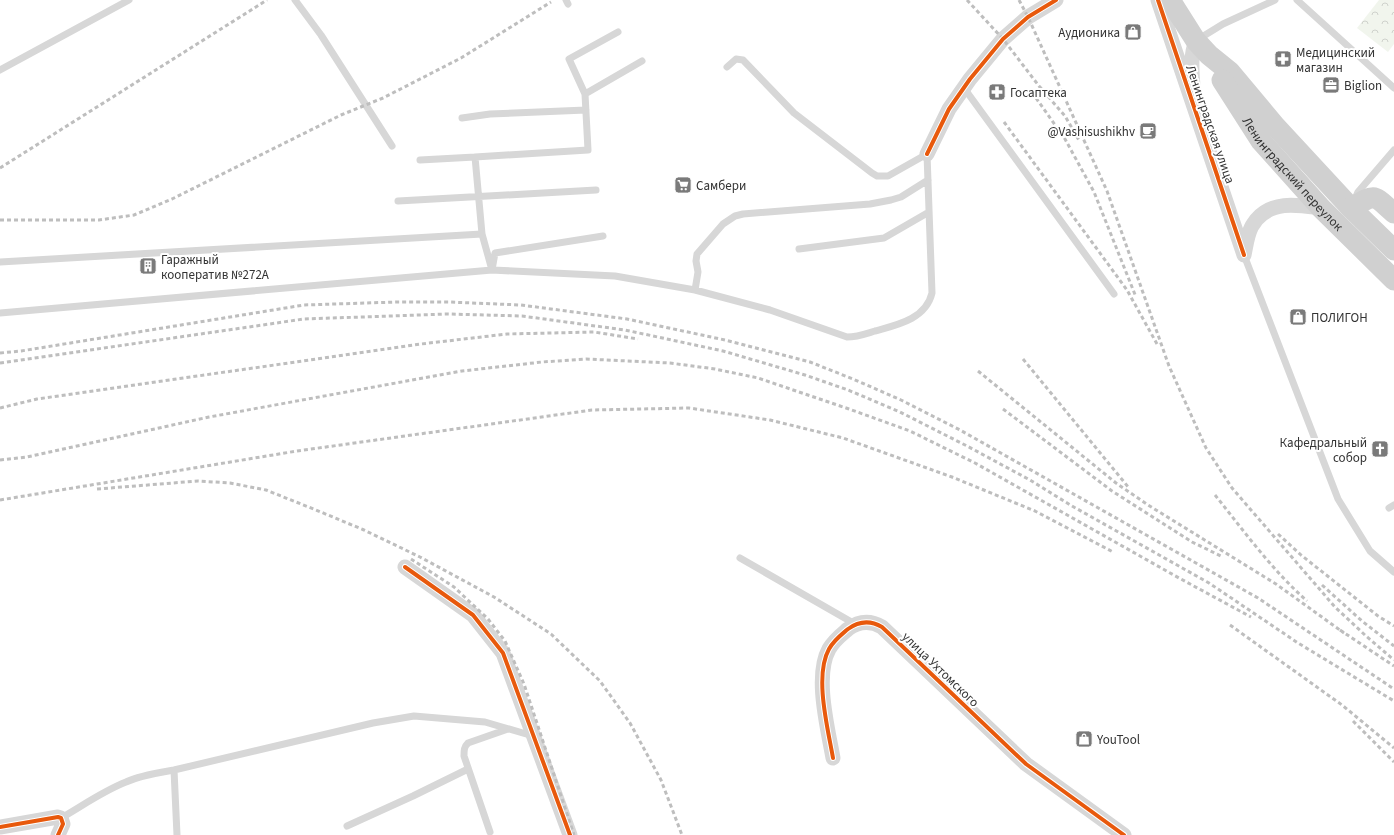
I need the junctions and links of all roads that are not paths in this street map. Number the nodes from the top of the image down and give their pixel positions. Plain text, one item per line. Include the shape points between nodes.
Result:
1 (129, 0) edge
2 (295, 0) edge
3 (1056, 0) edge
4 (1158, 0) edge
5 (1170, 0) edge
6 (1275, 0) edge
7 (1297, 0) edge
8 (618, 32) dead end
9 (1202, 48) junction
10 (642, 61) dead end
11 (727, 67) dead end
12 (0, 70) edge
13 (964, 88) junction
14 (1394, 88) edge
15 (585, 94) junction
16 (1194, 106) junction
17 (586, 110) junction
18 (462, 118) dead end
19 (392, 146) dead end
20 (1394, 150) edge
21 (927, 154) junction
22 (475, 157) junction
23 (420, 160) dead end
24 (928, 180) junction
25 (596, 190) dead end
26 (478, 197) junction
27 (398, 201) dead end
28 (1321, 208) junction
29 (1351, 208) junction
30 (929, 212) junction
31 (1394, 213) edge
32 (482, 234) junction
33 (604, 236) dead end
34 (799, 249) dead end
35 (1394, 250) edge
36 (1244, 255) junction
37 (0, 262) edge
38 (492, 270) junction
39 (1394, 280) edge
40 (695, 290) junction
41 (1114, 294) dead end
42 (0, 312) edge
43 (740, 558) dead end
44 (405, 567) dead end
45 (1394, 572) edge
46 (855, 624) junction
47 (508, 729) junction
48 (533, 736) junction
49 (832, 758) dead end
50 (468, 768) junction
51 (174, 770) junction
52 (61, 818) junction
53 (347, 826) dead end
54 (0, 827) edge
55 (490, 832) dead end
56 (58, 835) edge
57 (177, 835) edge
58 (570, 835) edge
59 (1124, 835) edge

1 - 12 lane
2 - 19 lane via 322,35
3 - 13 street via 1028,17 1003,39
4 - 16 street, Ленинградская улица
5 - 9 main road, Ленинградский переулок
6 - 9 lane via 1223,24
7 - 14 lane
8 - 15 lane via 569,59
9 - 16 street via 1191,59
9 - 28 main road, Ленинградский переулок via 1261,141
9 - 29 main road, Ленинградский переулок via 1230,72 1276,127
10 - 15 lane
11 - 21 lane via 736,59 742,60 794,113 877,176 892,175
13 - 21 street via 949,109
13 - 41 lane
15 - 17 lane
16 - 36 street, Ленинградская улица
17 - 18 lane via 490,114
17 - 22 lane via 588,150
20 - 29 lane via 1358,192
21 - 24 lane
22 - 23 lane
22 - 26 lane
24 - 30 lane
24 - 40 lane via 901,197 870,204 734,216 723,224 697,254
25 - 26 lane
26 - 27 lane
26 - 32 lane
28 - 36 street via 1282,205 1271,208 1260,215 1251,227
28 - 39 main road, Ленинградский переулок
29 - 31 main road via 1368,198 1376,198
29 - 35 main road, Ленинградский переулок
30 - 34 lane via 884,238
30 - 40 lane via 931,299 917,315 894,327 847,337 770,310
32 - 37 lane
32 - 38 lane
33 - 38 lane via 495,253
36 - 45 lane via 1338,499 1370,551
38 - 40 lane via 615,276
38 - 42 lane
43 - 46 lane
44 - 48 street via 473,615 503,653
46 - 49 street via 837,638 824,662 822,694
46 - 59 street, улица Ухтомского via 870,622 882,627 1026,764
47 - 48 lane
47 - 50 lane via 468,743 464,750
47 - 51 lane via 485,722 414,716 373,723
48 - 58 street
50 - 53 lane
50 - 55 lane
51 - 52 lane via 126,782
51 - 57 lane
52 - 54 street
52 - 56 street via 63,824

